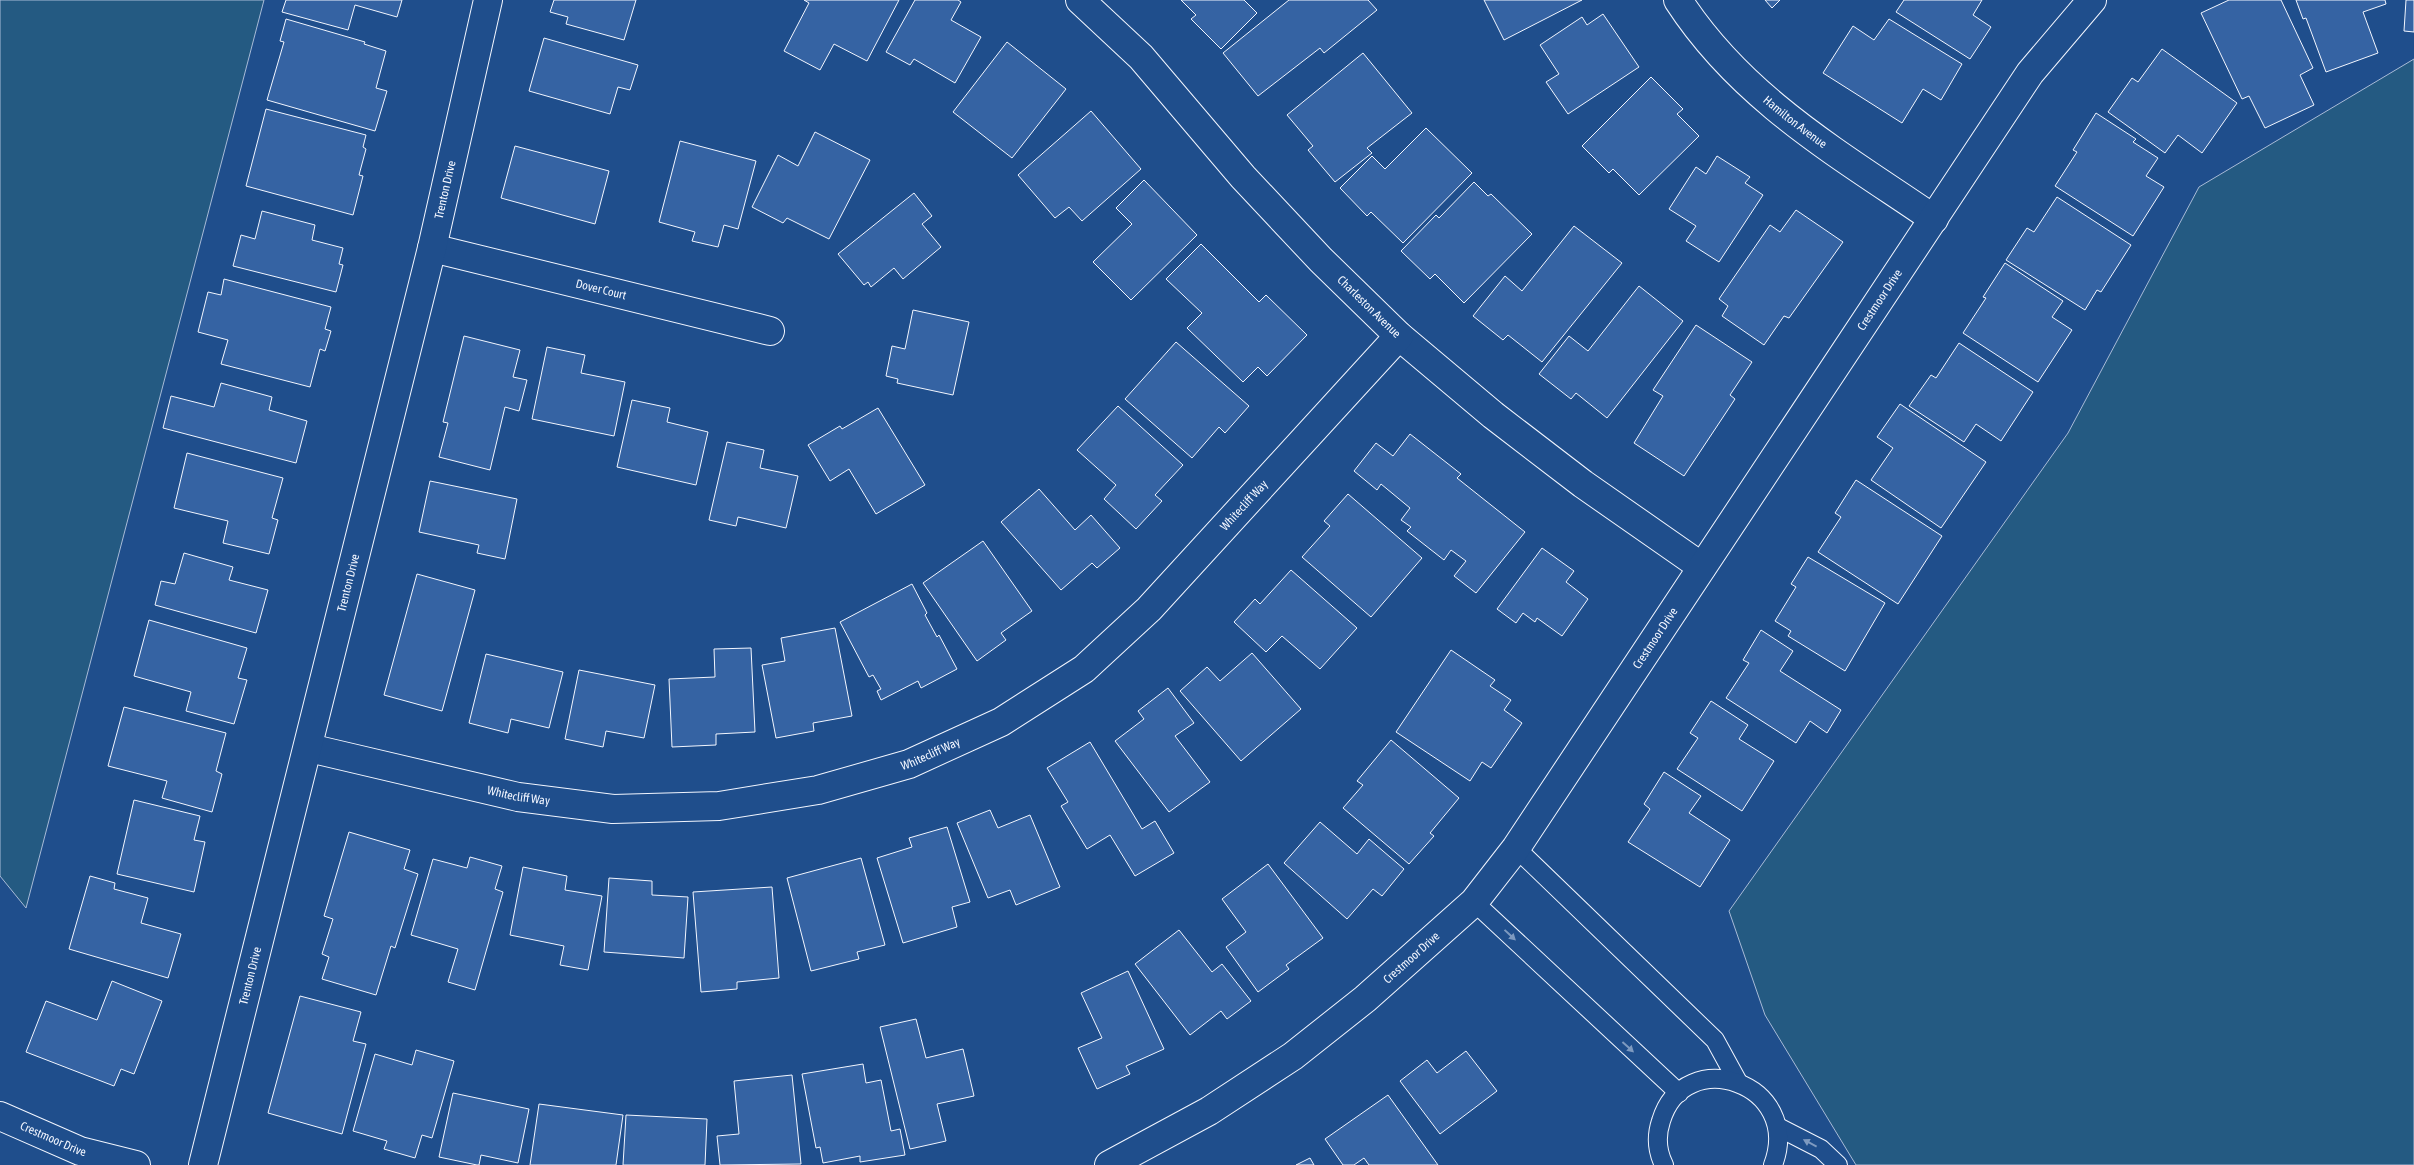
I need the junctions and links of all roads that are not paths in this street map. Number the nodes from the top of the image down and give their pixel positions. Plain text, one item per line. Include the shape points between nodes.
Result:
1 (488, 0) edge
2 (1080, 0) edge
3 (1678, 0) edge
4 (2092, 0) edge
5 (1934, 219) junction
6 (432, 248) junction
7 (770, 331) dead end
8 (1399, 336) junction
9 (1702, 567) junction
10 (309, 748) junction
11 (1516, 848) junction
12 (1474, 902) junction
13 (1738, 1082) junction
14 (1679, 1093) junction
15 (0, 1116) edge
16 (1778, 1127) junction
17 (136, 1165) edge
18 (204, 1165) edge
19 (1109, 1165) edge
20 (1664, 1165) edge
21 (1773, 1165) edge
22 (1838, 1165) edge

1 - 6 street, Trenton Drive
2 - 8 street, Charleston Avenue via 1141,57 1243,176 1321,260
3 - 5 street, Hamilton Avenue via 1694,26 1741,78 1792,122
4 - 5 street, Crestmoor Drive via 2030,73
5 - 9 street, Crestmoor Drive
6 - 7 street, Dover Court
6 - 10 street, Trenton Drive
8 - 9 street, Charleston Avenue via 1582,484
8 - 10 street, Whitecliff Way via 1149,609 1084,669 1002,722 909,764 818,790 719,806 613,809 518,797
9 - 11 street, Crestmoor Drive
10 - 18 street, Trenton Drive
11 - 12 street, Crestmoor Drive
11 - 13 lane via 1715,1040
12 -> 14 lane
12 - 19 street, Crestmoor Drive via 1365,999 1293,1056 1209,1111
13 - 14 lane via 1718,1078 1707,1080
13 - 16 lane via 1764,1099
14 - 20 lane via 1666,1108 1659,1127 1658,1148
15 - 17 street, Crestmoor Drive via 80,1151
16 - 21 lane via 1778,1147
22 -> 16 lane via 1821,1149

